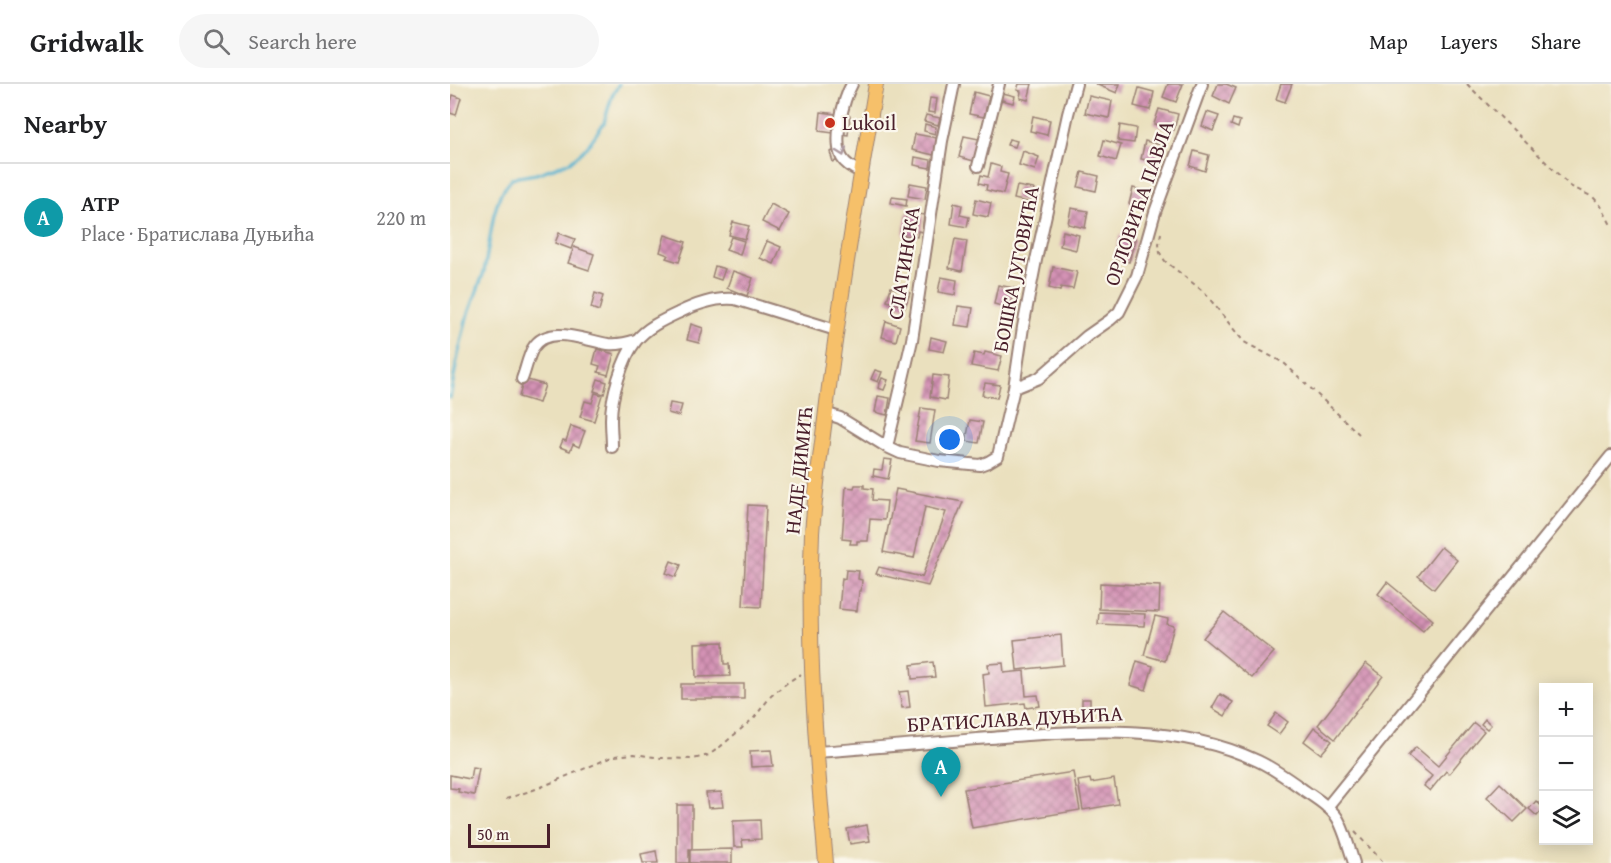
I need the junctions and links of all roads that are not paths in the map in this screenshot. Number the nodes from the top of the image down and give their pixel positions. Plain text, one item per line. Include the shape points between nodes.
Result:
1 (852, 84) edge
2 (876, 84) edge
3 (954, 84) edge
4 (999, 84) edge
5 (1076, 84) edge
6 (1202, 84) edge
7 (978, 166) dead end
8 (861, 172) junction
9 (836, 330) junction
10 (636, 340) junction
11 (522, 379) dead end
12 (1014, 388) junction
13 (825, 413) junction
14 (612, 447) dead end
15 (887, 447) junction
16 (1611, 456) edge
17 (816, 752) junction
18 (1327, 807) junction
19 (826, 863) edge
20 (1354, 863) edge

1 -> 8 street via 844,99 839,147 843,159
2 - 8 main road, НАДЕ ДИМИЋ
3 - 15 street, СЛАТИНСКА via 912,340
4 - 7 street
5 - 12 street, БОШКА ЈУГОВИЋА via 1036,260
6 - 12 street, ОРЛОВИЋА ПАВЛА via 1155,212 1137,276 1119,312 1039,378
8 - 9 main road, НАДЕ ДИМИЋ
9 - 10 street via 723,298 689,308
9 - 13 main road, НАДЕ ДИМИЋ
10 - 11 street via 622,345 555,335 534,346
10 - 14 street via 625,359 612,403
12 - 15 street, БОШКА ЈУГОВИЋА via 1000,451 994,459 980,465 939,461
13 - 15 street
13 - 17 main road, НАДЕ ДИМИЋ via 812,533 810,617
16 - 18 street
17 - 18 street, БРАТИСЛАВА ДУЊИЋА via 1064,732 1161,733 1211,744 1260,762
17 - 19 main road, НАДЕ ДИМИЋ
18 - 20 street, БРАТИСЛАВА ДУЊИЋА via 1338,818

